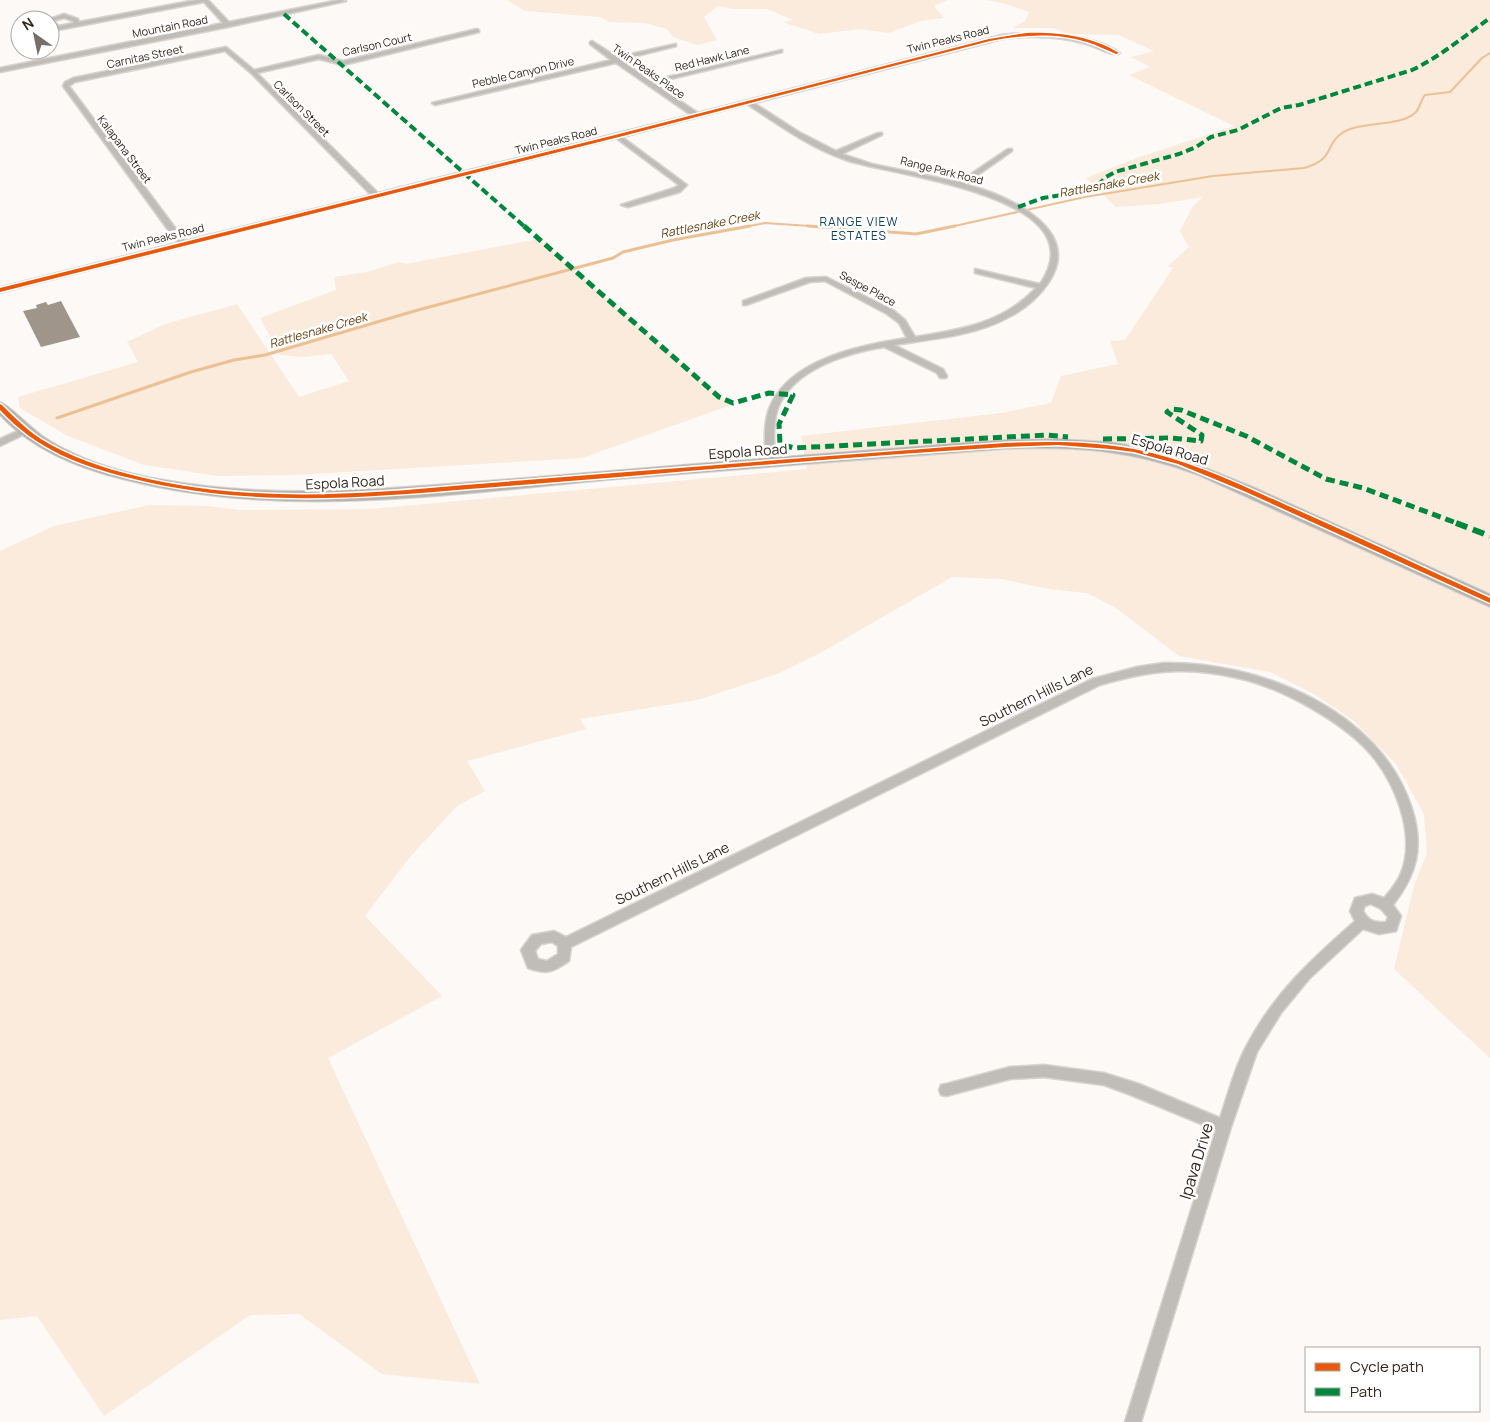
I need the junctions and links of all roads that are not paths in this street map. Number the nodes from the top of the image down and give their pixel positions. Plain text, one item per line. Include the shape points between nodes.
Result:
1 (205, 0) edge
2 (344, 1) dead end
3 (60, 17) edge
4 (76, 25) junction
5 (228, 25) junction
6 (60, 28) edge
7 (477, 31) dead end
8 (993, 33) dead end
9 (592, 43) dead end
10 (674, 45) dead end
11 (780, 51) dead end
12 (208, 52) joint
13 (1117, 53) dead end
14 (615, 60) junction
15 (906, 61) junction
16 (0, 70) edge
17 (253, 72) junction
18 (86, 79) joint
19 (648, 83) junction
20 (748, 102) junction
21 (435, 103) dead end
22 (696, 115) junction
23 (880, 134) dead end
24 (617, 136) junction
25 (1010, 150) dead end
26 (836, 154) junction
27 (960, 184) junction
28 (375, 196) junction
29 (625, 205) dead end
30 (183, 244) junction
31 (978, 271) dead end
32 (1042, 287) junction
33 (0, 290) edge
34 (746, 304) dead end
35 (912, 339) junction
36 (885, 344) junction
37 (943, 376) dead end
38 (0, 406) edge
39 (24, 431) junction
40 (0, 443) edge
41 (771, 462) junction
42 (1490, 601) edge
43 (1386, 905) junction
44 (1362, 922) junction
45 (565, 944) dead end
46 (946, 1090) dead end
47 (1224, 1127) junction
48 (1133, 1422) edge

1 - 4 street
1 - 5 street
2 - 5 street, Mountain Road
3 - 4 street via 70,17 76,20
4 - 6 street
5 - 16 street, Mountain Road
7 - 17 street, Carlson Court via 343,63 319,58
8 - 15 street, Twin Peaks Road via 924,51
9 - 14 street, Twin Peaks Place
10 - 14 street, Pebble Canyon Drive
11 - 19 street, Red Hawk Lane
12 - 17 street, Carlson Street via 226,49
12 - 18 street, Carnitas Street
13 - 15 street, Twin Peaks Road via 1082,39 1021,34
14 - 19 street, Twin Peaks Place
14 - 21 street, Pebble Canyon Drive
15 - 20 street, Twin Peaks Road
17 - 28 street, Carlson Street
18 - 30 street, Kalapana Street via 73,80 66,86
19 - 22 street, Twin Peaks Place
20 - 22 street, Twin Peaks Road
20 - 26 street, Range Park Road via 817,146
22 - 24 street, Twin Peaks Road
23 - 26 street
24 - 28 street, Twin Peaks Road
24 - 29 street via 683,185 678,190
25 - 27 street
26 - 27 street, Range Park Road via 860,163
27 - 32 street, Range Park Road via 1018,207 1044,230 1054,247 1055,258
28 - 30 street, Twin Peaks Road
30 - 33 street, Twin Peaks Road
31 - 32 street
32 - 35 street, Range Park Road via 1026,303 1003,317 951,334
34 - 35 street, Sespe Place via 809,280 826,279 890,312 902,322
35 - 36 street, Range Park Road
36 - 37 street via 940,371
36 - 41 street, Range Park Road via 819,364 787,387 769,421
38 - 39 main road, Espola Road
39 - 40 street
39 - 41 main road, Espola Road via 57,451 124,475 179,488 264,496 360,495
41 - 42 main road, Espola Road via 1049,444 1129,449 1172,460 1217,477
43 - 44 street via 1372,899 1360,902 1356,911
43 - 44 street via 1395,916 1391,927 1377,930
43 - 45 street, Southern Hills Lane via 1399,889 1410,864 1412,833 1405,803 1370,746 1308,700 1267,683 1233,673 1162,667 1096,682
44 - 47 street, Ipava Drive via 1304,976 1276,1009 1251,1050
46 - 47 street via 1010,1073 1044,1071 1104,1079
47 - 48 street, Ipava Drive

